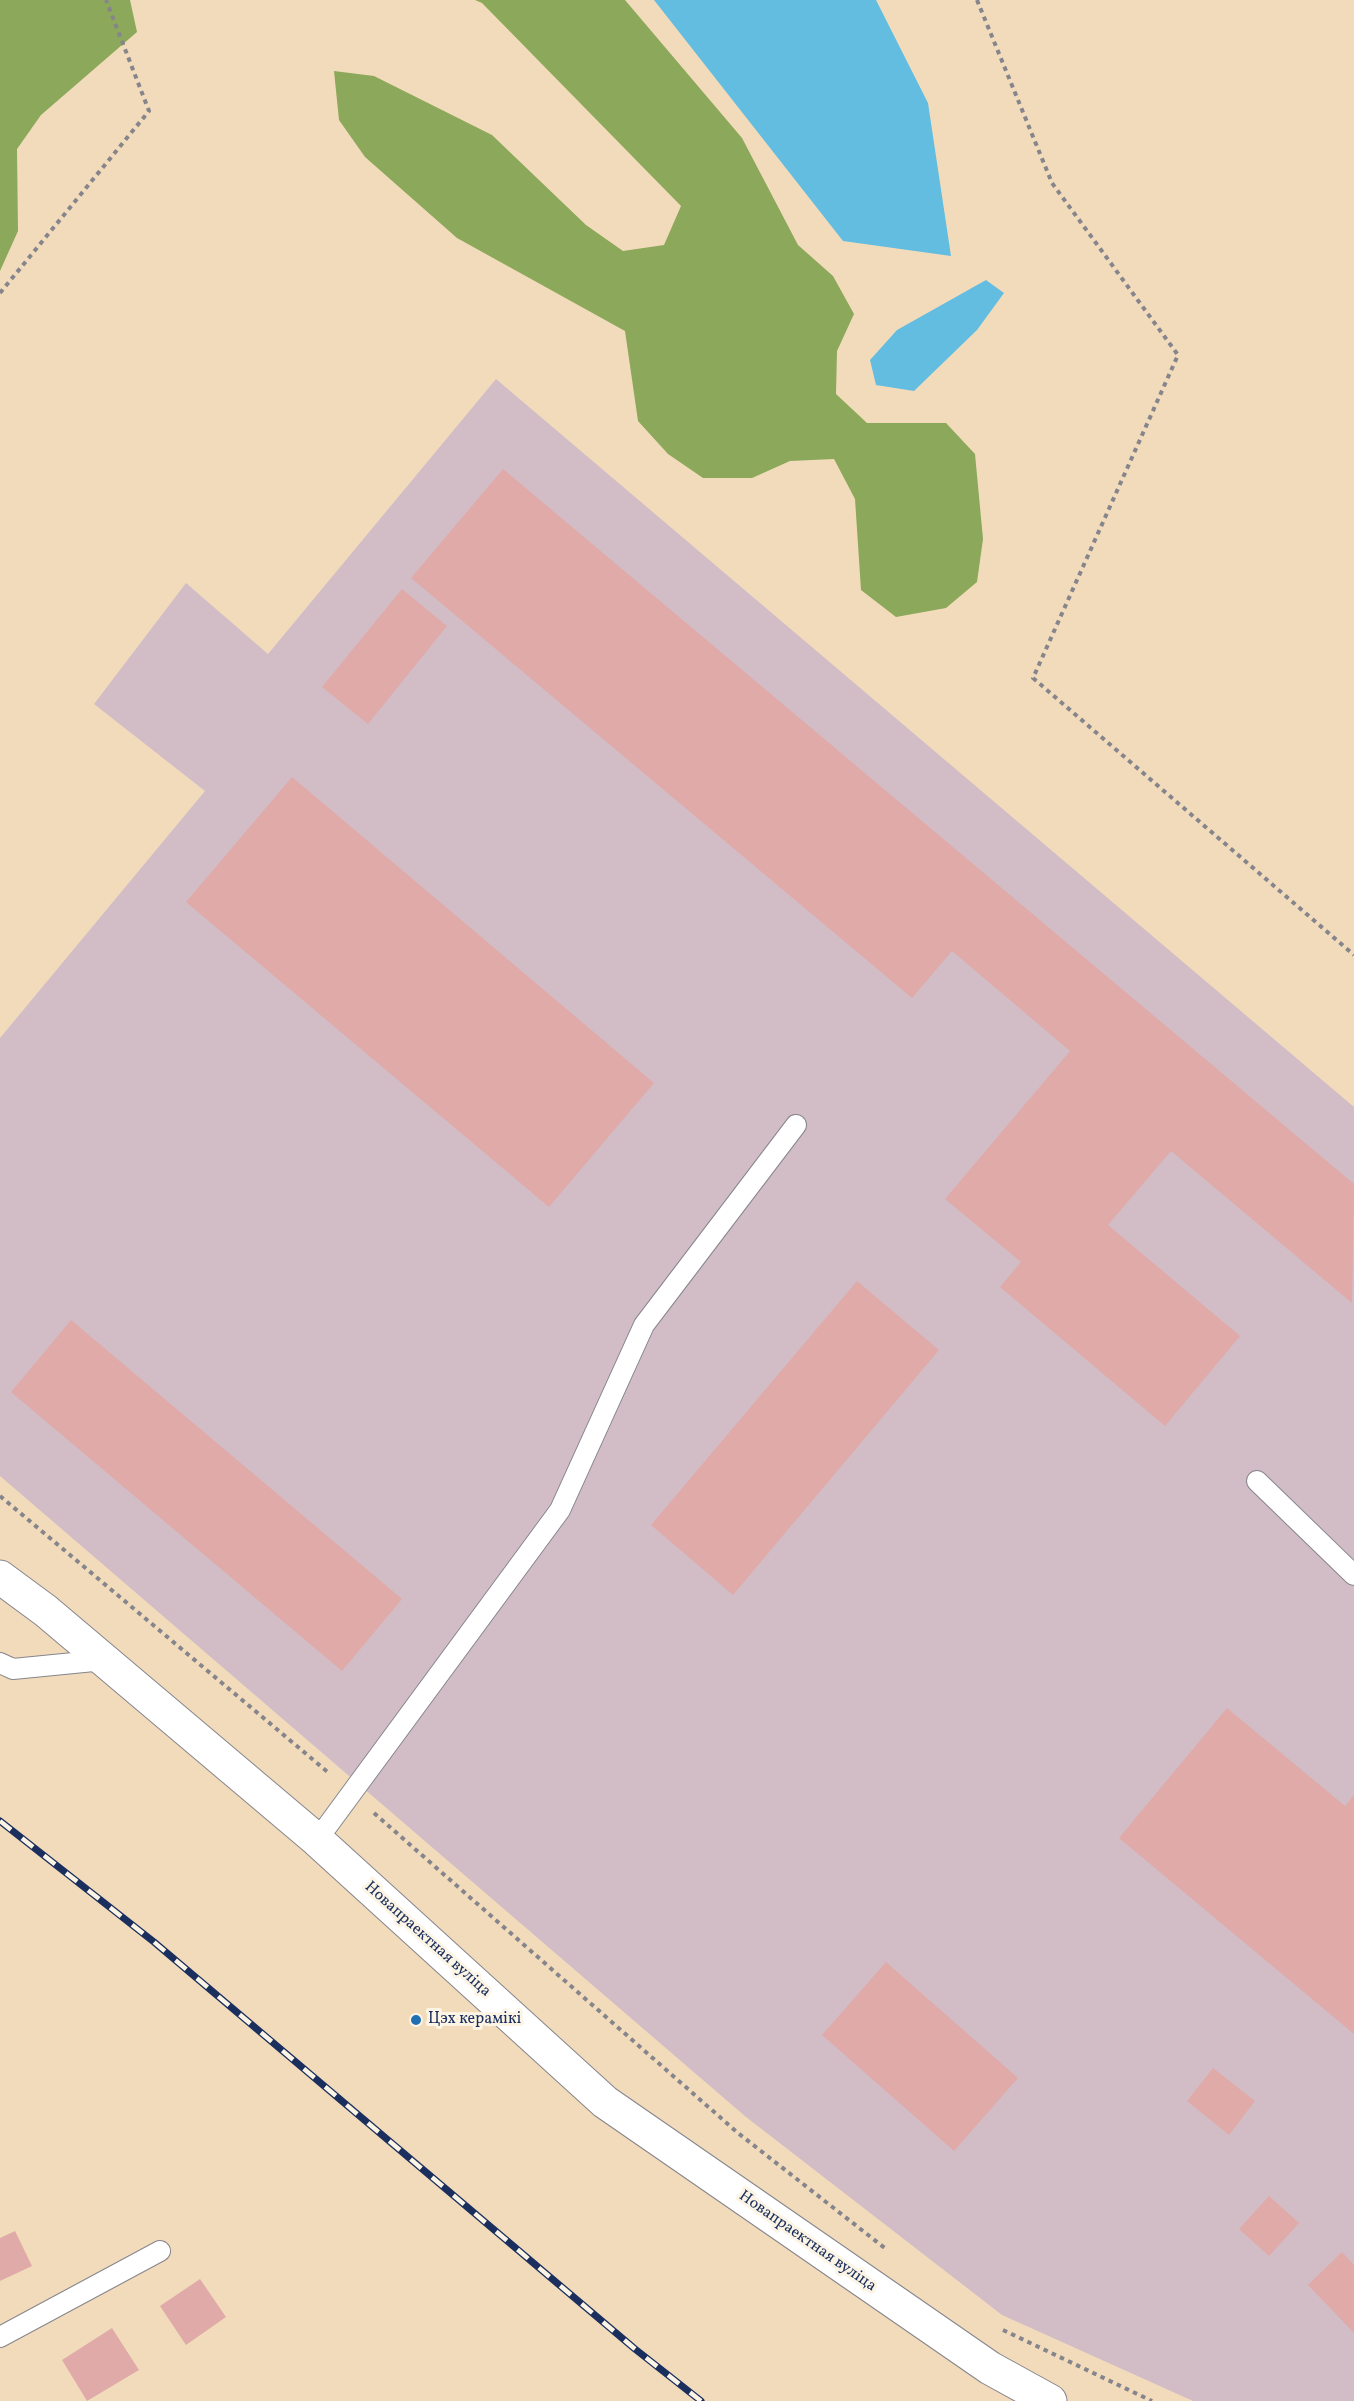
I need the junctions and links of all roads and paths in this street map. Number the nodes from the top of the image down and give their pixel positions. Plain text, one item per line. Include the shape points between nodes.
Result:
1 (106, 0) edge
2 (977, 0) edge
3 (0, 292) edge
4 (1354, 955) edge
5 (796, 1125) dead end
6 (1257, 1481) dead end
7 (0, 1496) edge
8 (1354, 1575) edge
9 (0, 1577) edge
10 (104, 1660) junction
11 (0, 1663) edge
12 (352, 1793) junction
13 (317, 1840) junction
14 (160, 2251) dead end
15 (894, 2256) dead end
16 (1000, 2329) dead end
17 (0, 2337) edge
18 (1050, 2401) edge
19 (1152, 2401) edge

1 - 3 path via 149,111
2 - 4 path via 1052,183 1178,355 1033,678
5 - 12 lane via 644,1325 560,1510
6 - 8 lane
7 - 12 path
9 - 10 street, Новапраектная вуліца
10 - 11 lane via 13,1669
10 - 13 street, Новапраектная вуліца
12 - 13 lane
12 - 15 path via 738,2133
13 - 18 street, Новапраектная вуліца via 605,2102 990,2368
14 - 17 lane
16 - 19 path

